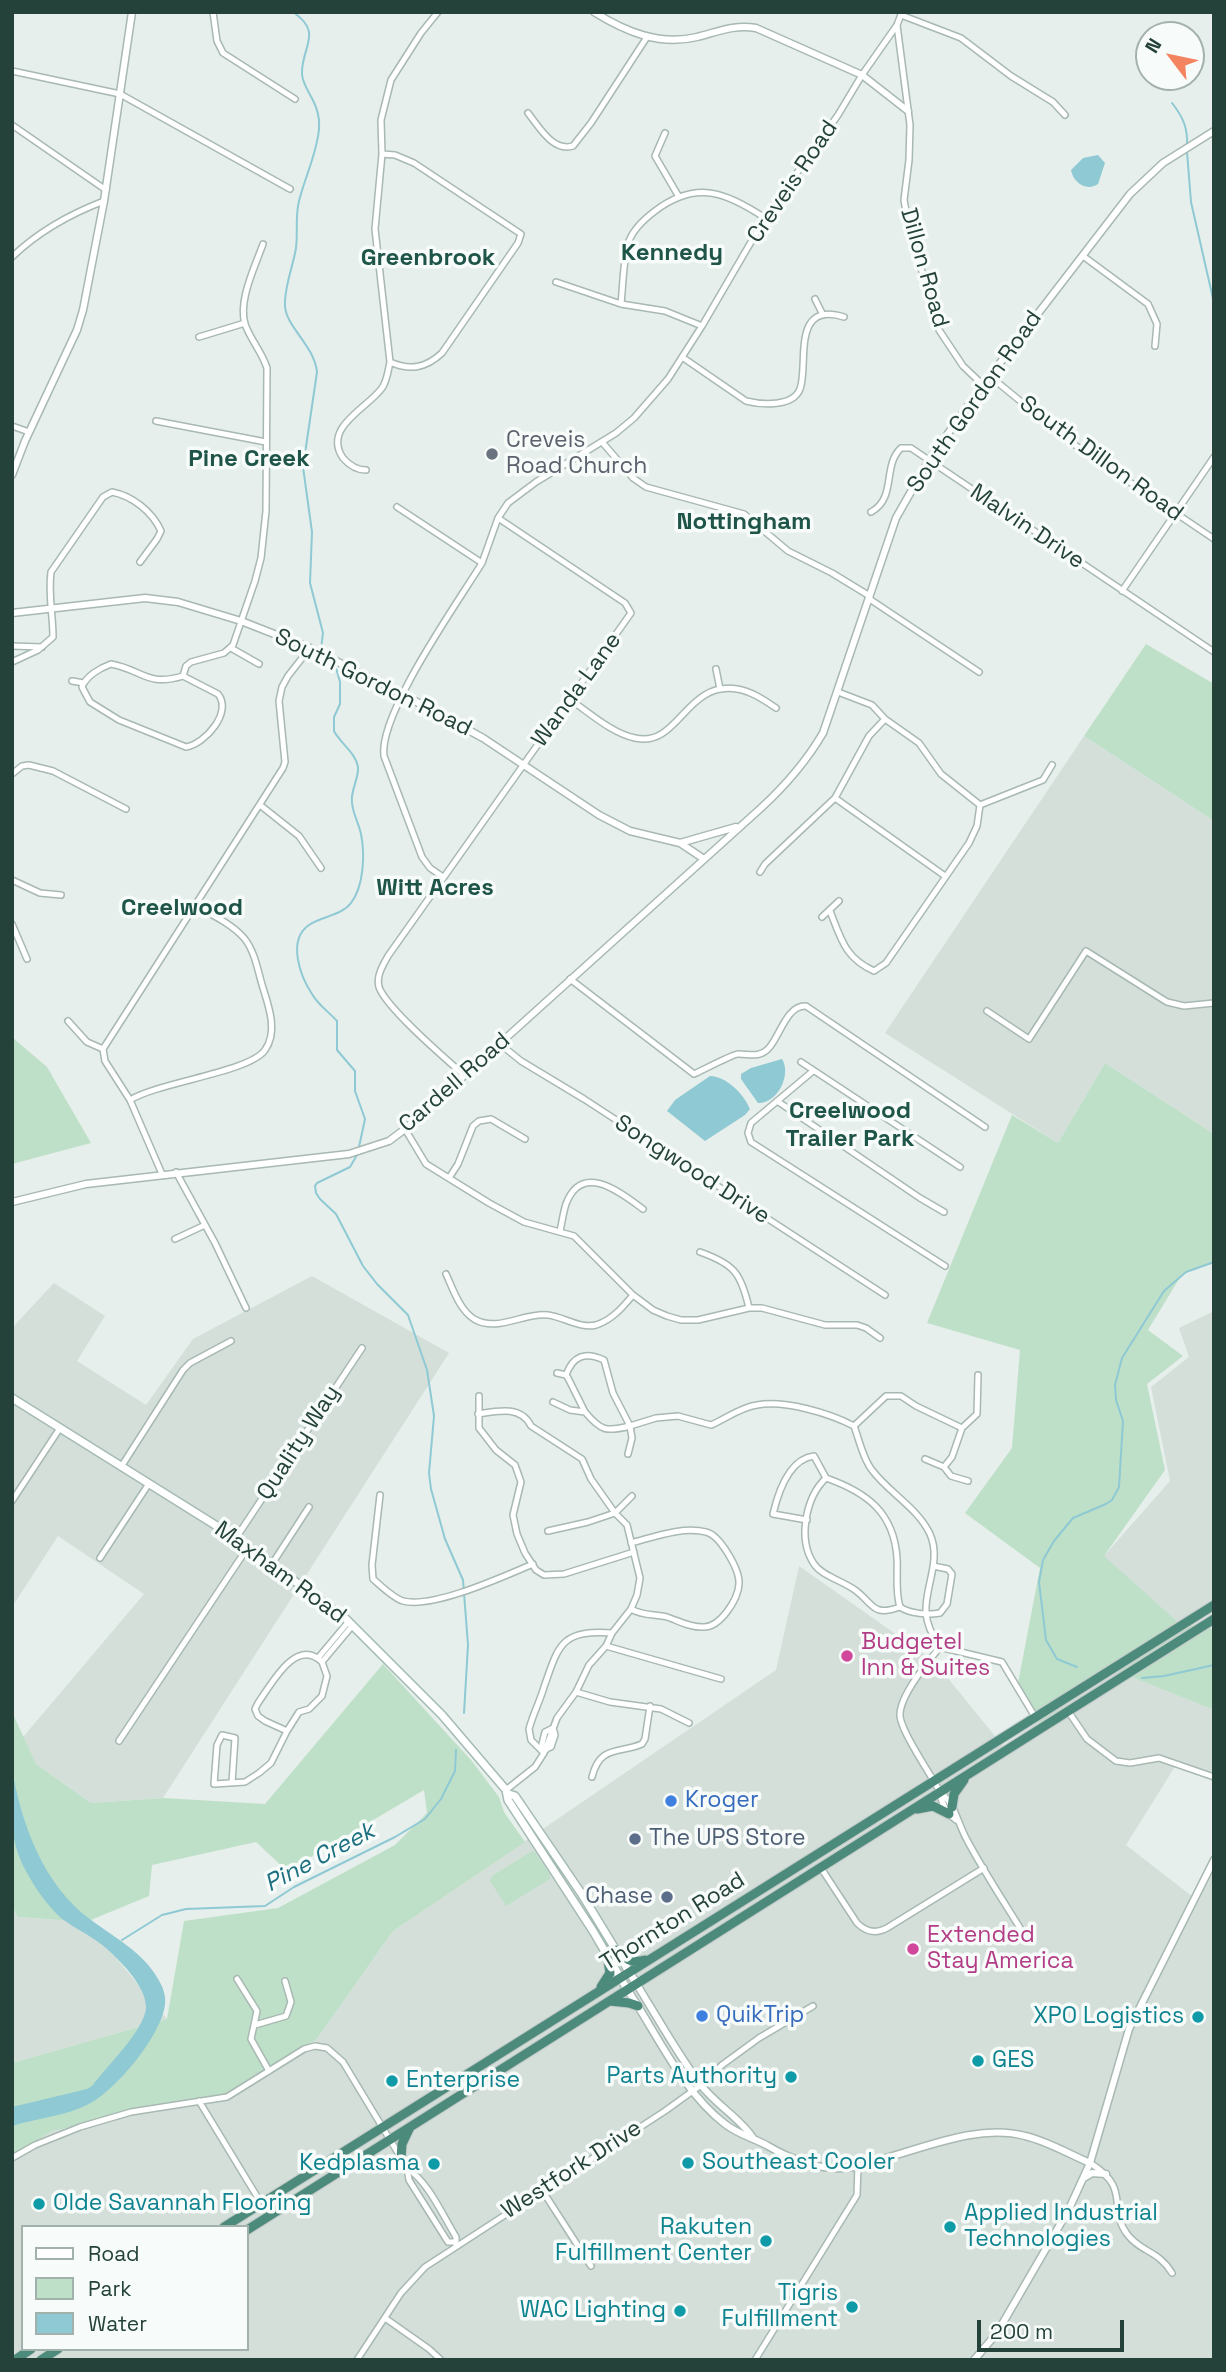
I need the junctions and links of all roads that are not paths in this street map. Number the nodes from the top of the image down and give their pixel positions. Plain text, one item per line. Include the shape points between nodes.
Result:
1 (132, 12) edge
2 (213, 12) edge
3 (438, 12) edge
4 (594, 12) edge
5 (901, 14) edge
6 (897, 25) junction
7 (647, 37) junction
8 (12, 71) edge
9 (862, 75) junction
10 (120, 94) junction
11 (295, 99) dead end
12 (908, 111) junction
13 (528, 113) dead end
14 (1065, 115) dead end
15 (12, 125) edge
16 (1214, 131) edge
17 (665, 133) dead end
18 (382, 154) junction
19 (290, 189) dead end
20 (106, 190) junction
21 (679, 197) junction
22 (104, 201) junction
23 (765, 218) junction
24 (263, 244) dead end
25 (1083, 256) junction
26 (12, 257) edge
27 (556, 282) dead end
28 (815, 299) dead end
29 (621, 304) junction
30 (823, 315) junction
31 (844, 317) dead end
32 (245, 323) junction
33 (702, 326) junction
34 (199, 337) dead end
35 (1155, 346) dead end
36 (682, 357) junction
37 (390, 362) junction
38 (991, 377) junction
39 (983, 385) junction
40 (156, 421) dead end
41 (12, 426) edge
42 (29, 432) junction
43 (267, 442) junction
44 (602, 442) junction
45 (1214, 457) edge
46 (929, 460) junction
47 (366, 470) dead end
48 (12, 475) edge
49 (397, 507) dead end
50 (872, 512) dead end
51 (1175, 513) junction
52 (498, 518) junction
53 (1214, 539) edge
54 (140, 562) dead end
55 (482, 563) junction
56 (1122, 591) junction
57 (868, 595) junction
58 (53, 607) junction
59 (12, 614) edge
60 (241, 621) junction
61 (12, 646) edge
62 (42, 647) junction
63 (231, 648) junction
64 (310, 648) junction
65 (1214, 652) edge
66 (12, 662) edge
67 (258, 664) dead end
68 (716, 669) dead end
69 (979, 672) dead end
70 (183, 676) junction
71 (72, 681) dead end
72 (84, 682) junction
73 (719, 689) junction
74 (838, 692) junction
75 (402, 694) junction
76 (569, 699) junction
77 (776, 708) dead end
78 (885, 719) junction
79 (524, 764) junction
80 (1052, 765) dead end
81 (12, 774) edge
82 (835, 798) junction
83 (260, 805) junction
84 (980, 806) junction
85 (126, 809) dead end
86 (741, 825) junction
87 (680, 843) junction
88 (704, 859) junction
89 (321, 868) dead end
90 (760, 872) dead end
91 (945, 876) junction
92 (443, 877) junction
93 (12, 880) edge
94 (61, 895) dead end
95 (839, 901) dead end
96 (194, 905) junction
97 (830, 911) junction
98 (822, 917) dead end
99 (12, 924) edge
100 (27, 959) dead end
101 (570, 979) junction
102 (1214, 1003) edge
103 (986, 1011) dead end
104 (68, 1021) dead end
105 (500, 1044) junction
106 (103, 1049) junction
107 (801, 1062) dead end
108 (813, 1070) junction
109 (464, 1075) junction
110 (130, 1100) junction
111 (777, 1101) junction
112 (985, 1127) dead end
113 (405, 1129) junction
114 (524, 1139) dead end
115 (960, 1167) dead end
116 (176, 1172) junction
117 (162, 1174) junction
118 (449, 1178) junction
119 (12, 1202) edge
120 (643, 1209) dead end
121 (944, 1212) dead end
122 (205, 1225) junction
123 (560, 1231) junction
124 (175, 1239) dead end
125 (700, 1252) dead end
126 (945, 1266) dead end
127 (446, 1274) dead end
128 (633, 1295) junction
129 (885, 1296) dead end
130 (246, 1308) dead end
131 (749, 1308) junction
132 (880, 1338) dead end
133 (231, 1341) dead end
134 (362, 1348) dead end
135 (557, 1373) dead end
136 (566, 1375) junction
137 (978, 1375) dead end
138 (479, 1396) dead end
139 (12, 1398) edge
140 (554, 1402) dead end
141 (586, 1412) junction
142 (478, 1414) junction
143 (630, 1426) junction
144 (854, 1426) junction
145 (60, 1428) junction
146 (962, 1428) junction
147 (628, 1454) dead end
148 (925, 1460) dead end
149 (121, 1467) junction
150 (944, 1467) junction
151 (826, 1478) junction
152 (968, 1480) dead end
153 (148, 1485) junction
154 (380, 1495) dead end
155 (632, 1496) dead end
156 (12, 1501) edge
157 (309, 1507) dead end
158 (615, 1513) junction
159 (807, 1520) junction
160 (548, 1531) dead end
161 (236, 1538) junction
162 (631, 1543) junction
163 (248, 1547) junction
164 (634, 1552) junction
165 (100, 1558) dead end
166 (272, 1564) junction
167 (533, 1564) junction
168 (933, 1566) junction
169 (1214, 1605) edge
170 (900, 1607) junction
171 (631, 1609) junction
172 (926, 1613) junction
173 (1214, 1619) edge
174 (351, 1623) junction
175 (612, 1633) junction
176 (606, 1646) junction
177 (940, 1647) junction
178 (320, 1660) junction
179 (721, 1679) dead end
180 (576, 1692) junction
181 (650, 1706) junction
182 (1068, 1712) junction
183 (1035, 1717) junction
184 (689, 1723) dead end
185 (287, 1731) junction
186 (119, 1741) dead end
187 (545, 1751) junction
188 (970, 1773) junction
189 (592, 1777) dead end
190 (1214, 1777) edge
191 (934, 1780) junction
192 (232, 1783) junction
193 (508, 1792) junction
194 (940, 1792) junction
195 (906, 1813) junction
196 (953, 1813) junction
197 (544, 1856) junction
198 (1214, 1860) edge
199 (821, 1868) junction
200 (984, 1868) junction
201 (580, 1891) junction
202 (1020, 1928) dead end
203 (611, 1952) junction
204 (650, 1959) junction
205 (625, 1975) junction
206 (237, 1979) dead end
207 (285, 1981) dead end
208 (632, 1986) junction
209 (596, 1993) junction
210 (608, 2001) junction
211 (638, 2006) junction
212 (813, 2006) dead end
213 (255, 2025) junction
214 (269, 2071) junction
215 (701, 2085) junction
216 (692, 2091) junction
217 (199, 2101) junction
218 (411, 2126) junction
219 (383, 2128) junction
220 (753, 2138) junction
221 (390, 2140) junction
222 (12, 2158) edge
223 (401, 2158) junction
224 (1090, 2163) junction
225 (858, 2166) junction
226 (1106, 2174) junction
227 (1084, 2178) junction
228 (542, 2190) junction
229 (261, 2203) junction
230 (228, 2225) edge
231 (248, 2229) edge
232 (455, 2244) junction
233 (591, 2266) dead end
234 (1172, 2273) dead end
235 (385, 2318) junction
236 (357, 2360) edge
237 (441, 2360) edge
238 (755, 2360) edge
239 (974, 2360) edge

1 - 10 street
2 - 11 street via 223,54
3 - 18 street via 391,80 381,120
4 - 7 street
5 - 6 street, Dillon Road
5 - 14 street via 961,38
6 - 9 street, Creveis Road
6 - 12 street, Dillon Road
7 - 9 street via 680,40 756,28
7 - 13 street via 573,146 554,142
8 - 10 street
9 - 12 street
9 - 23 street, Creveis Road
10 - 19 street
10 - 20 street
12 - 39 street, Dillon Road via 911,140 904,200 911,238 939,330 963,366
15 - 20 street
16 - 25 street, South Gordon Road via 1146,177
17 - 21 street via 654,156
18 - 37 street via 375,229
18 - 37 street via 414,163 521,234 443,352 414,368
20 - 22 street
21 - 23 street via 718,193
21 - 29 street via 644,219 633,232
22 - 26 street via 43,231
22 - 42 street via 77,330
23 - 33 street, Creveis Road
24 - 32 street via 244,304
25 - 35 street via 1148,304 1157,324
25 - 38 street, South Gordon Road
27 - 29 street
28 - 30 street
29 - 33 street via 665,310
30 - 31 street
30 - 36 street via 808,329 803,341 801,387 787,401 746,401
32 - 34 street
32 - 43 street via 267,368
33 - 36 street, Creveis Road
36 - 44 street, Creveis Road via 634,418
37 - 47 street via 385,383 348,419 338,437 344,458
38 - 39 street, South Gordon Road
38 - 51 street, South Dillon Road via 1069,440
39 - 46 street, South Gordon Road
40 - 43 street
41 - 42 street
42 - 48 street
43 - 60 street via 261,558
44 - 52 street, Creveis Road via 519,493
44 - 57 street via 646,487 744,514 788,551
45 - 51 street
46 - 50 street, Malvin Drive via 911,448 894,454 885,498
46 - 56 street, Malvin Drive
46 - 57 street, South Gordon Road via 896,518
49 - 55 street
51 - 53 street, South Dillon Road
51 - 56 street
52 - 55 street, Creveis Road
52 - 76 street, Wanda Lane via 631,613
54 - 58 street via 161,531 143,507 111,492 51,572
55 - 75 street, Creveis Road
56 - 65 street, Malvin Drive
57 - 69 street
57 - 74 street, South Gordon Road
58 - 59 street, South Gordon Road
58 - 60 street, South Gordon Road via 156,599
58 - 62 street via 53,638
60 - 63 street
60 - 64 street, South Gordon Road
61 - 62 street
62 - 66 street
63 - 67 street
63 - 70 street via 191,662
64 - 75 street, South Gordon Road
64 - 83 street via 282,687 279,710 284,765
68 - 73 street
70 - 72 street via 155,681 111,664
70 - 72 street via 218,694 224,709 198,743 186,747 97,707 84,693
71 - 72 street
73 - 76 street via 692,702 668,730 643,740 619,732
73 - 77 street via 743,691
74 - 78 street via 872,705
74 - 86 street, South Gordon Road via 823,733 807,759
75 - 79 street, South Gordon Road
75 - 92 street, Creveis Road via 387,729 384,756 422,857
76 - 79 street, Wanda Lane
78 - 82 street via 869,736
78 - 84 street via 919,743 942,774
79 - 87 street, South Gordon Road via 630,831
79 - 92 street, Wanda Lane
80 - 84 street via 1042,780
81 - 85 street via 29,765 53,771
82 - 90 street
82 - 91 street
83 - 89 street via 299,836
83 - 96 street
84 - 91 street via 969,843
86 - 87 street
86 - 88 street, Cardell Road
87 - 88 street, South Gordon Road
88 - 101 street, Cardell Road
91 - 97 street via 895,952 874,971 860,965 843,946
92 - 109 street, Wanda Lane via 378,978 390,1002
93 - 94 street via 40,893
95 - 97 street
96 - 106 street
96 - 110 street via 241,935 251,949 270,1013 268,1044 258,1058 247,1063
97 - 98 street
99 - 100 street
101 - 105 street, Cardell Road
101 - 112 street via 694,1074 734,1055 766,1051 792,1011 806,1006
102 - 103 street via 1184,1006 1167,1002 1086,951 1029,1039
104 - 106 street via 87,1042
105 - 109 street, Cardell Road
105 - 129 street, Songwood Drive
106 - 110 street via 105,1061
107 - 108 street
108 - 111 street
108 - 115 street
109 - 113 street, Cardell Road
110 - 117 street
111 - 121 street
111 - 126 street via 751,1123 751,1142
113 - 116 street, Cardell Road via 389,1140 349,1154
113 - 118 street via 426,1164
114 - 118 street via 491,1119 479,1121
116 - 117 street, Cardell Road
116 - 122 street
117 - 119 street, Cardell Road via 86,1184
118 - 123 street via 524,1222
120 - 123 street via 612,1186 589,1183 572,1194
122 - 124 street
122 - 130 street
123 - 128 street via 582,1242
125 - 131 street via 737,1272
127 - 128 street via 466,1312 486,1323 549,1315 595,1325 611,1318
128 - 131 street via 653,1310 681,1320
131 - 132 street via 825,1325 857,1325
133 - 149 street via 183,1370
134 - 161 street, Quality Way
135 - 136 street
136 - 141 street
136 - 143 street via 578,1357 604,1360
137 - 146 street via 977,1414
138 - 142 street
139 - 145 main road, Maxham Road
140 - 141 street
141 - 143 street via 598,1427
142 - 158 street via 501,1410 527,1418 531,1426 582,1459
142 - 167 street via 479,1428 515,1465 521,1482 513,1515
143 - 144 street via 678,1416 711,1425 754,1405 774,1403 834,1415
143 - 147 street
144 - 146 street via 886,1396 901,1396
144 - 168 street via 870,1469 929,1532
145 - 149 main road, Maxham Road
145 - 156 street
146 - 150 street
148 - 150 street
149 - 153 main road, Maxham Road
150 - 152 street via 951,1476
151 - 159 street via 815,1488
151 - 159 street via 814,1457 805,1457 792,1468 783,1487 773,1514
151 - 170 street via 860,1493 882,1511 897,1555
153 - 161 main road, Maxham Road
153 - 165 street
154 - 167 street via 373,1579 401,1601 418,1602 473,1589
155 - 158 street
157 - 166 street
158 - 160 street
158 - 162 street via 626,1525
159 - 170 street via 807,1547 813,1564 857,1591 875,1610
161 - 163 main road, Maxham Road
162 - 164 street
162 - 171 street via 690,1531 711,1533 729,1556 740,1583 718,1622 706,1628
163 - 166 main road, Maxham Road
163 - 186 street
164 - 167 street via 564,1574 544,1575
164 - 171 street via 640,1578
166 - 174 main road, Maxham Road
168 - 172 street
168 - 172 street via 952,1574 947,1604 940,1613
169 - 183 highway, Thornton Road
170 - 172 street
171 - 175 street
172 - 177 street
173 - 182 highway, Thornton Road
174 - 178 street
174 - 193 main road, Maxham Road via 442,1715
175 - 176 street
175 - 187 street via 587,1632 567,1639 556,1654 529,1729 531,1740
176 - 179 street
176 - 180 street via 589,1665
177 - 183 street via 1002,1662
177 - 191 street via 915,1678 900,1714 902,1727
178 - 185 street via 327,1676 322,1696 299,1712
178 - 185 street via 301,1654 290,1660 255,1709 265,1721
180 - 181 street via 610,1702
180 - 187 street via 553,1728 551,1747
181 - 184 street
181 - 189 street via 642,1744 607,1752 599,1758
182 - 188 highway, Thornton Road
182 - 190 street via 1087,1739 1116,1761 1159,1758
183 - 191 highway, Thornton Road
185 - 192 street via 271,1763 245,1782
187 - 193 street via 535,1768
188 - 194 highway, Thornton Road
188 - 196 highway via 954,1794
191 - 194 street
191 - 204 highway, Thornton Road
192 - 192 street via 235,1738 222,1735 214,1784
193 - 197 main road, Maxham Road via 508,1800
193 - 201 main road, Maxham Road
194 - 195 highway, Thornton Road
194 - 196 street
195 - 196 highway via 933,1806
195 - 199 highway, Thornton Road
196 - 200 street
197 - 201 main road
197 - 203 main road, Maxham Road
198 - 224 street via 1129,2029
199 - 200 street via 857,1923 872,1932 887,1928
199 - 208 highway, Thornton Road
200 - 202 street
201 - 203 main road, Maxham Road
203 - 204 highway via 633,1962
203 - 205 main road, Maxham Road
203 - 209 highway via 610,1973
204 - 205 highway, Thornton Road
205 - 208 main road, Maxham Road
205 - 209 highway, Thornton Road
206 - 213 street via 257,2011
207 - 213 street via 291,2002 286,2016
208 - 210 highway, Thornton Road
208 - 211 street, Maxham Road
208 - 215 street, Maxham Road
209 - 219 highway, Thornton Road
210 - 211 highway
210 - 218 highway, Thornton Road
211 - 216 street, Maxham Road
212 - 215 street, Westfork Drive via 759,2038
213 - 214 street via 251,2039
214 - 217 street via 227,2097
214 - 219 street via 304,2049 327,2048 342,2062
215 - 216 street, Westfork Drive
215 - 220 street, Maxham Road
216 - 220 street, Maxham Road via 727,2126
216 - 228 street, Westfork Drive
217 - 222 street via 86,2124
217 - 229 street
218 - 221 highway, Thornton Road
218 - 223 highway
219 - 221 street
219 - 229 highway, Thornton Road
220 - 225 street, Maxham Road via 802,2163
221 - 223 street
221 - 231 highway, Thornton Road
223 - 232 street via 409,2180 448,2242
224 - 225 street, Maxham Road via 1027,2136 991,2133
224 - 226 street, Maxham Road
224 - 227 street
225 - 238 street via 857,2195
226 - 227 street
226 - 234 street via 1116,2189 1124,2230 1165,2261
227 - 239 street via 997,2333
228 - 232 street, Westfork Drive
228 - 233 street
229 - 230 highway, Thornton Road
232 - 235 street, Westfork Drive via 416,2274
235 - 236 street, Westfork Drive
235 - 237 street

